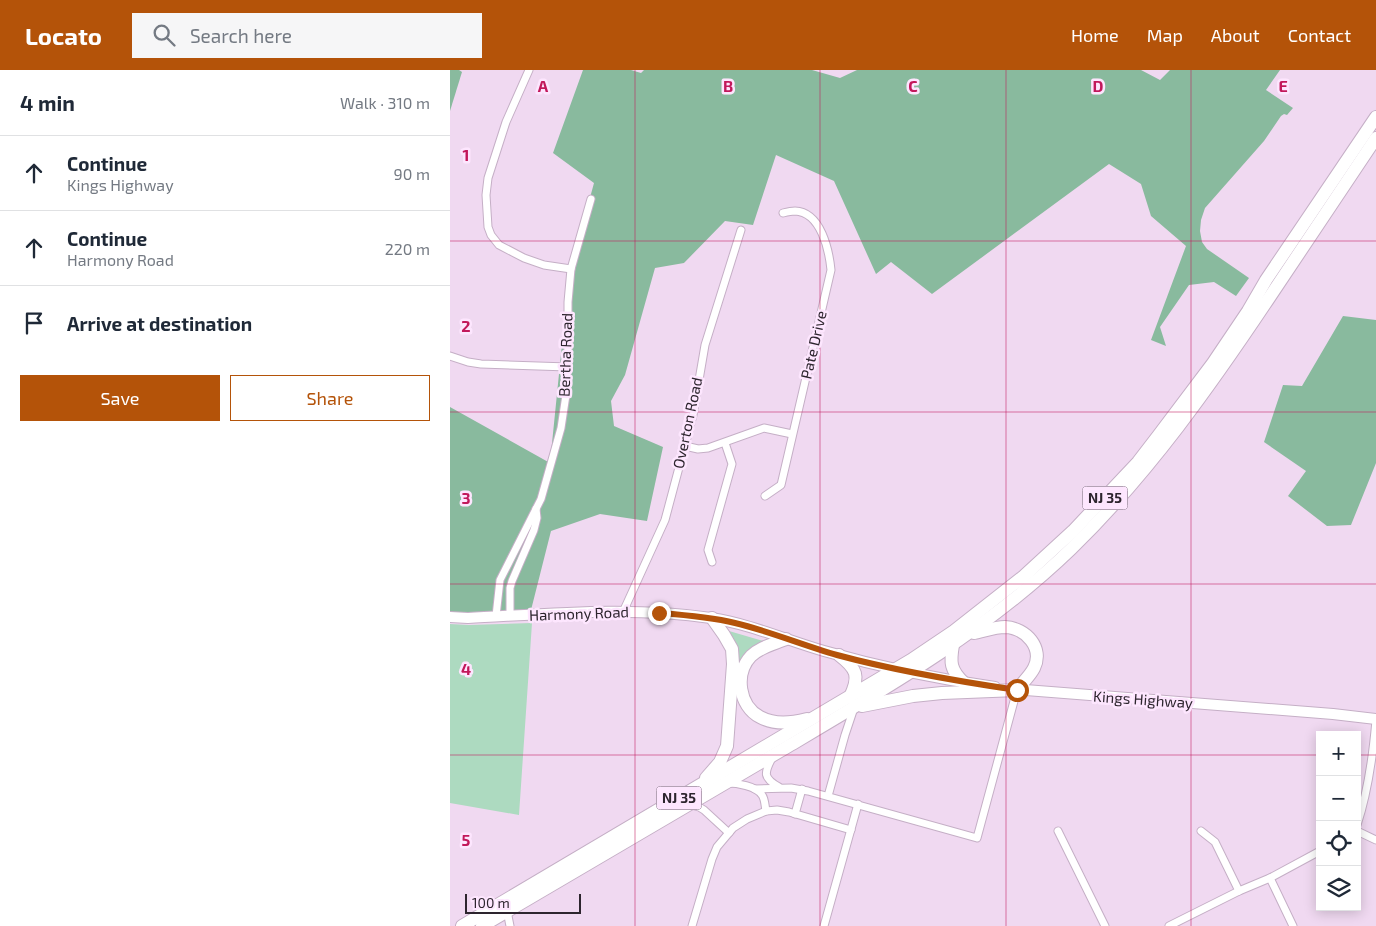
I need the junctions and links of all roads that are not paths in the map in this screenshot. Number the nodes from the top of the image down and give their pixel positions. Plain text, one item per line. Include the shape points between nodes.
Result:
1 (529, 70) edge
2 (1376, 117) edge
3 (1376, 138) edge
4 (591, 199) dead end
5 (783, 213) dead end
6 (740, 230) dead end
7 (571, 269) junction
8 (450, 356) edge
9 (568, 368) junction
10 (792, 434) junction
11 (725, 443) junction
12 (685, 446) junction
13 (765, 496) dead end
14 (536, 509) junction
15 (712, 562) dead end
16 (623, 612) junction
17 (496, 616) junction
18 (510, 616) junction
19 (450, 617) edge
20 (712, 618) junction
21 (968, 634) junction
22 (786, 639) junction
23 (953, 645) junction
24 (838, 655) junction
25 (896, 670) junction
26 (911, 673) junction
27 (964, 683) junction
28 (1017, 690) junction
29 (853, 702) junction
30 (816, 717) junction
31 (1376, 720) edge
32 (774, 755) junction
33 (724, 783) junction
34 (779, 788) junction
35 (755, 789) junction
36 (802, 789) junction
37 (694, 790) junction
38 (828, 796) junction
39 (858, 804) junction
40 (688, 805) junction
41 (766, 811) junction
42 (795, 814) junction
43 (1358, 821) edge
44 (851, 830) junction
45 (1058, 831) dead end
46 (1201, 831) dead end
47 (728, 833) junction
48 (1361, 833) edge
49 (1376, 840) edge
50 (1316, 853) edge
51 (1270, 878) junction
52 (1239, 891) junction
53 (507, 911) junction
54 (462, 926) edge
55 (482, 926) edge
56 (510, 926) edge
57 (692, 926) edge
58 (824, 926) edge
59 (1105, 926) edge
60 (1169, 926) edge
61 (1293, 926) edge

1 - 7 street via 506,122 488,178 488,227 499,245 524,258
2 - 25 highway, NJ 35 via 1213,363 1138,462 1073,531 1024,576 954,632
3 - 21 highway, NJ 35 via 1247,331 1156,456 1116,503 1069,550
4 - 7 street, Bertha Road
5 - 10 street, Pate Drive via 796,211 815,222 829,251 831,270
6 - 12 street, Overton Road via 704,344
7 - 9 street, Bertha Road
8 - 9 street via 481,364
9 - 14 street, Bertha Road via 561,428
10 - 11 street via 764,428
10 - 13 street, Pate Drive via 781,485
11 - 12 street via 698,449
11 - 15 street via 732,464 708,550
12 - 16 street, Overton Road via 665,520
14 - 17 street, Bertha Road via 500,580
14 - 18 street, Bertha Road via 534,530 510,588
16 - 18 street, Harmony Road
16 - 20 street, Harmony Road
17 - 18 street, Harmony Road
17 - 19 street, Harmony Road
20 - 22 street, Harmony Road
20 - 37 highway via 732,649 729,737 720,762
21 - 23 highway, NJ 35
21 - 28 highway via 1003,627 1028,636 1036,649 1036,662 1033,671
22 - 24 street, Harmony Road
22 - 30 highway via 760,650 746,663 741,677 742,694 756,715 768,720 789,723
23 - 26 highway, NJ 35
23 - 27 highway via 952,667
24 - 25 street, Harmony Road
24 - 29 highway via 850,663 855,672
25 - 26 street, Harmony Road
25 - 29 highway, NJ 35
26 - 27 street, Kings Highway
26 - 29 highway, NJ 35
27 - 28 street, Kings Highway
28 - 29 highway
28 - 31 street, Kings Highway
28 - 39 street via 977,838
29 - 30 highway, NJ 35
29 - 32 highway, NJ 35
29 - 38 street
30 - 37 highway, NJ 35
31 - 43 street via 1364,804
32 - 33 highway, NJ 35
32 - 34 street via 766,775
33 - 35 street
33 - 40 highway, NJ 35
34 - 35 street
34 - 36 street
35 - 41 street via 762,795
36 - 38 street
36 - 42 street
37 - 54 highway, NJ 35
38 - 39 street
39 - 44 street
40 - 47 street via 704,810
40 - 53 highway, NJ 35
41 - 42 street
41 - 47 street via 747,818
42 - 44 street
44 - 58 street
45 - 59 street
46 - 52 street via 1215,842
47 - 57 street via 714,854
48 - 49 street
50 - 51 street
51 - 52 street
51 - 61 street
52 - 60 street
53 - 55 highway, NJ 35
53 - 56 street

